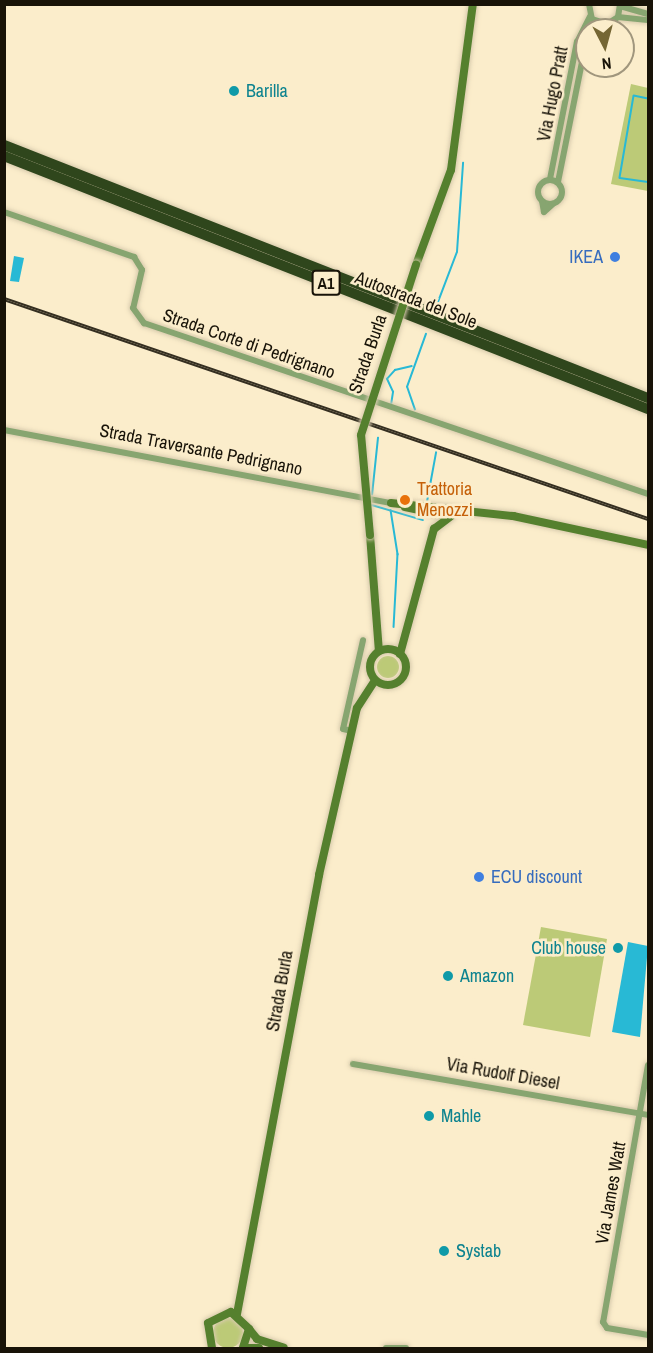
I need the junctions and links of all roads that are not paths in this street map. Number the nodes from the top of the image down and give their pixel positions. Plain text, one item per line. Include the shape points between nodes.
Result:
1 (473, 4) edge
2 (589, 4) edge
3 (620, 5) edge
4 (648, 14) edge
5 (590, 16) junction
6 (618, 17) joint
7 (593, 18) edge
8 (648, 20) edge
9 (579, 78) edge
10 (4, 145) edge
11 (4, 156) edge
12 (550, 179) junction
13 (558, 182) junction
14 (4, 212) edge
15 (648, 398) edge
16 (648, 409) edge
17 (4, 430) edge
18 (648, 494) edge
19 (391, 503) joint
20 (428, 510) junction
21 (489, 514) junction
22 (439, 518) junction
23 (529, 521) junction
24 (434, 529) junction
25 (648, 545) edge
26 (363, 640) dead end
27 (379, 651) junction
28 (400, 654) junction
29 (375, 680) junction
30 (352, 731) junction
31 (353, 1064) dead end
32 (648, 1065) edge
33 (640, 1114) junction
34 (648, 1115) edge
35 (237, 1314) junction
36 (249, 1329) junction
37 (648, 1335) edge
38 (212, 1348) edge
39 (244, 1348) edge
40 (259, 1348) edge
41 (284, 1348) edge
42 (386, 1348) edge
43 (406, 1348) edge

1 - 27 main road, Strada Burla, bridge via 451,170 361,435
2 - 5 street
3 - 4 street
3 - 6 street
5 - 7 street
5 - 12 street, Via Hugo Pratt via 577,42
6 - 8 street
9 - 13 street, Via Hugo Pratt
10 - 15 highway, Autostrada del Sole / A1
11 - 16 highway, Autostrada del Sole / A1
12 - 13 street
12 - 13 street via 538,186 542,201 553,204 562,195
14 - 18 street, Strada Corte di Pedrignano via 134,257 142,270 133,308 144,323
17 - 19 street, Strada Traversante Pedrignano
19 - 20 main road, Strada Traversante Pedrignano
20 - 21 main road, Strada Traversante Pedrignano
20 - 22 main road
20 - 24 main road
21 - 22 main road, Strada Traversante Pedrignano
21 - 23 main road, Strada Traversante Pedrignano
22 - 23 main road, Strada Traversante Pedrignano
22 - 24 main road
23 - 25 main road, Strada Traversante Pedrignano
24 - 28 main road
26 - 30 street via 343,729
27 - 28 main road
27 - 29 main road, Strada Burla via 369,664
28 - 29 main road via 406,664 402,678 386,685
29 - 30 main road, Strada Burla via 357,708
30 - 35 main road, Strada Burla via 319,875
31 - 33 street, Via Rudolf Diesel
32 - 33 street, Via James Watt
33 - 34 street, Via Rudolf Diesel
33 - 37 street, Via James Watt via 604,1326
35 - 36 main road
35 - 38 main road via 218,1314 208,1323
36 - 39 main road
36 - 41 main road via 257,1339
39 - 40 main road
42 - 43 street

